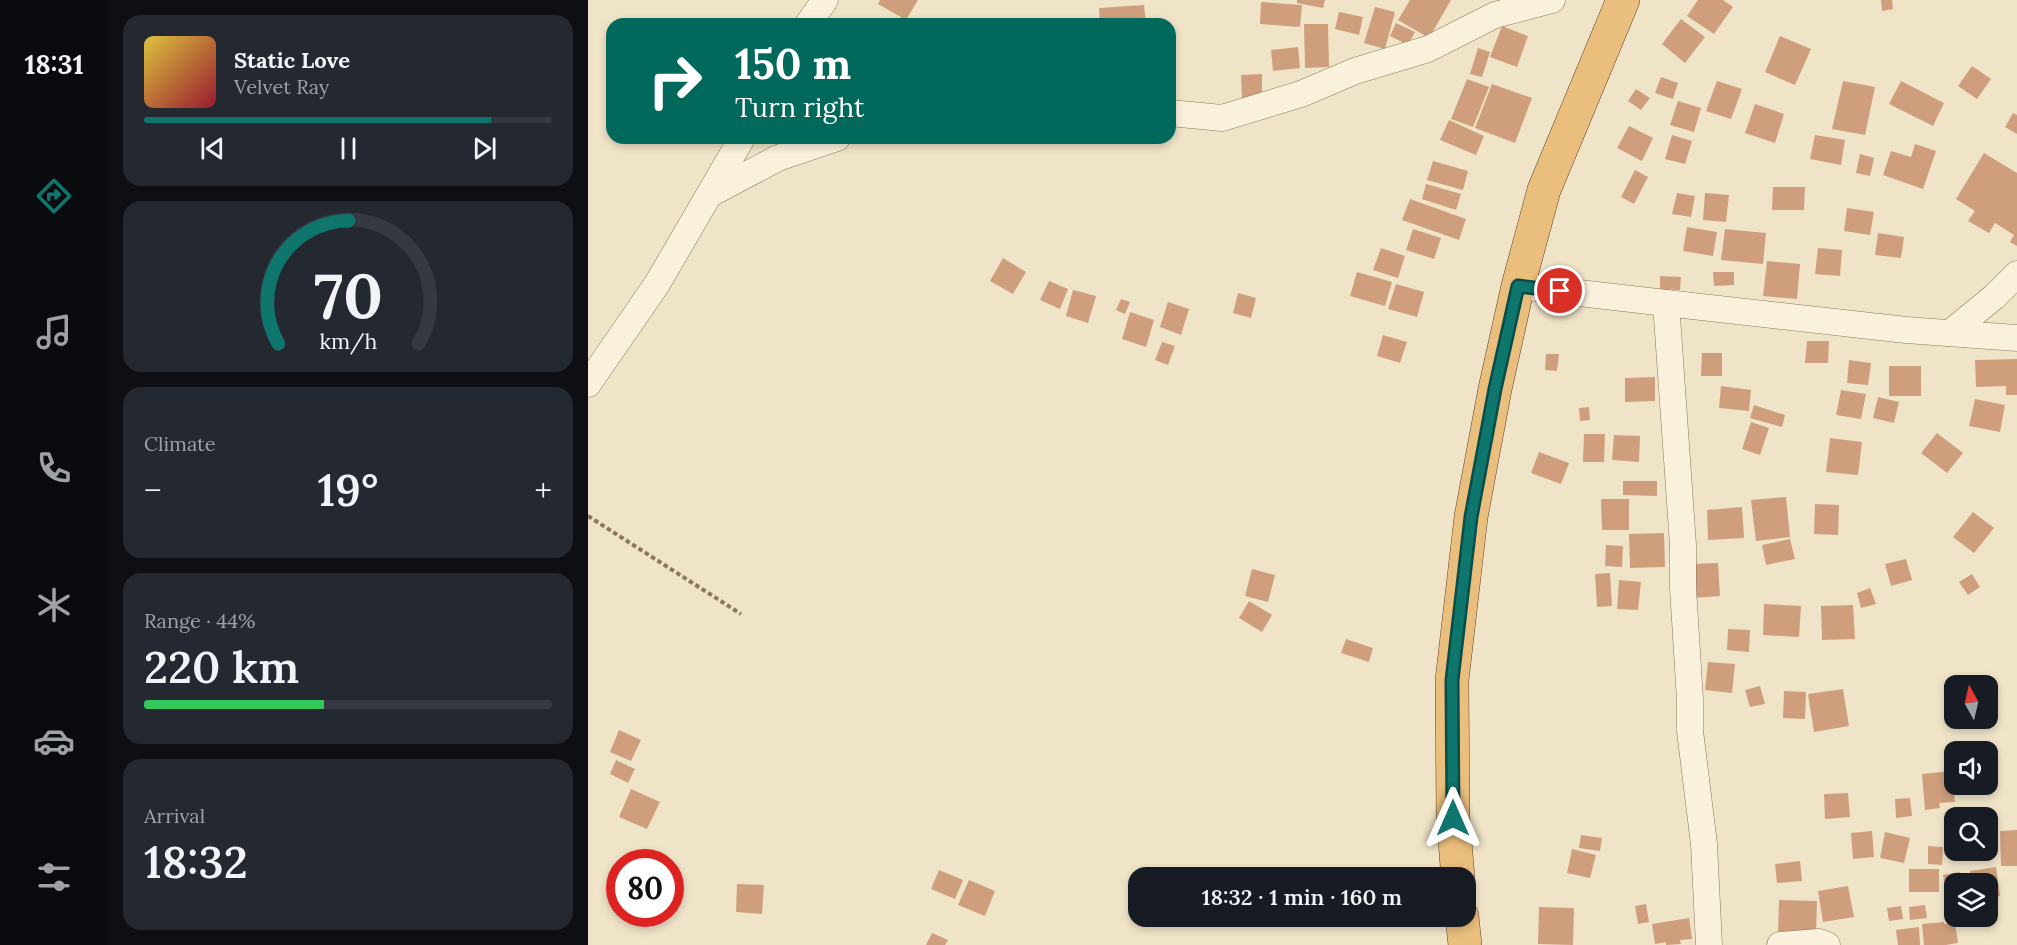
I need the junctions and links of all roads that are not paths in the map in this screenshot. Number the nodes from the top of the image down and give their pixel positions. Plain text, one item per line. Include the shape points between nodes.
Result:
1 (825, 0) edge
2 (1623, 0) edge
3 (1541, 1) edge
4 (812, 18) edge
5 (1176, 114) edge
6 (739, 144) edge
7 (819, 144) edge
8 (710, 194) junction
9 (2017, 274) edge
10 (1518, 286) junction
11 (1666, 303) junction
12 (1950, 333) junction
13 (2017, 338) edge
14 (588, 384) edge
15 (1457, 867) edge
16 (1463, 927) edge
17 (1465, 945) edge
18 (1709, 945) edge
19 (1780, 945) edge
20 (1827, 945) edge

1 - 4 street
2 - 10 highway via 1544,190
3 - 5 street via 1495,15 1428,49 1355,71 1301,94 1222,118
6 - 8 street
7 - 8 street via 778,158
8 - 14 street via 657,284
9 - 12 street
10 - 11 street
10 - 15 highway via 1471,517 1452,680
11 - 12 street
11 - 18 street via 1683,545 1690,731 1704,844
12 - 13 street
16 - 17 highway
19 - 20 street

